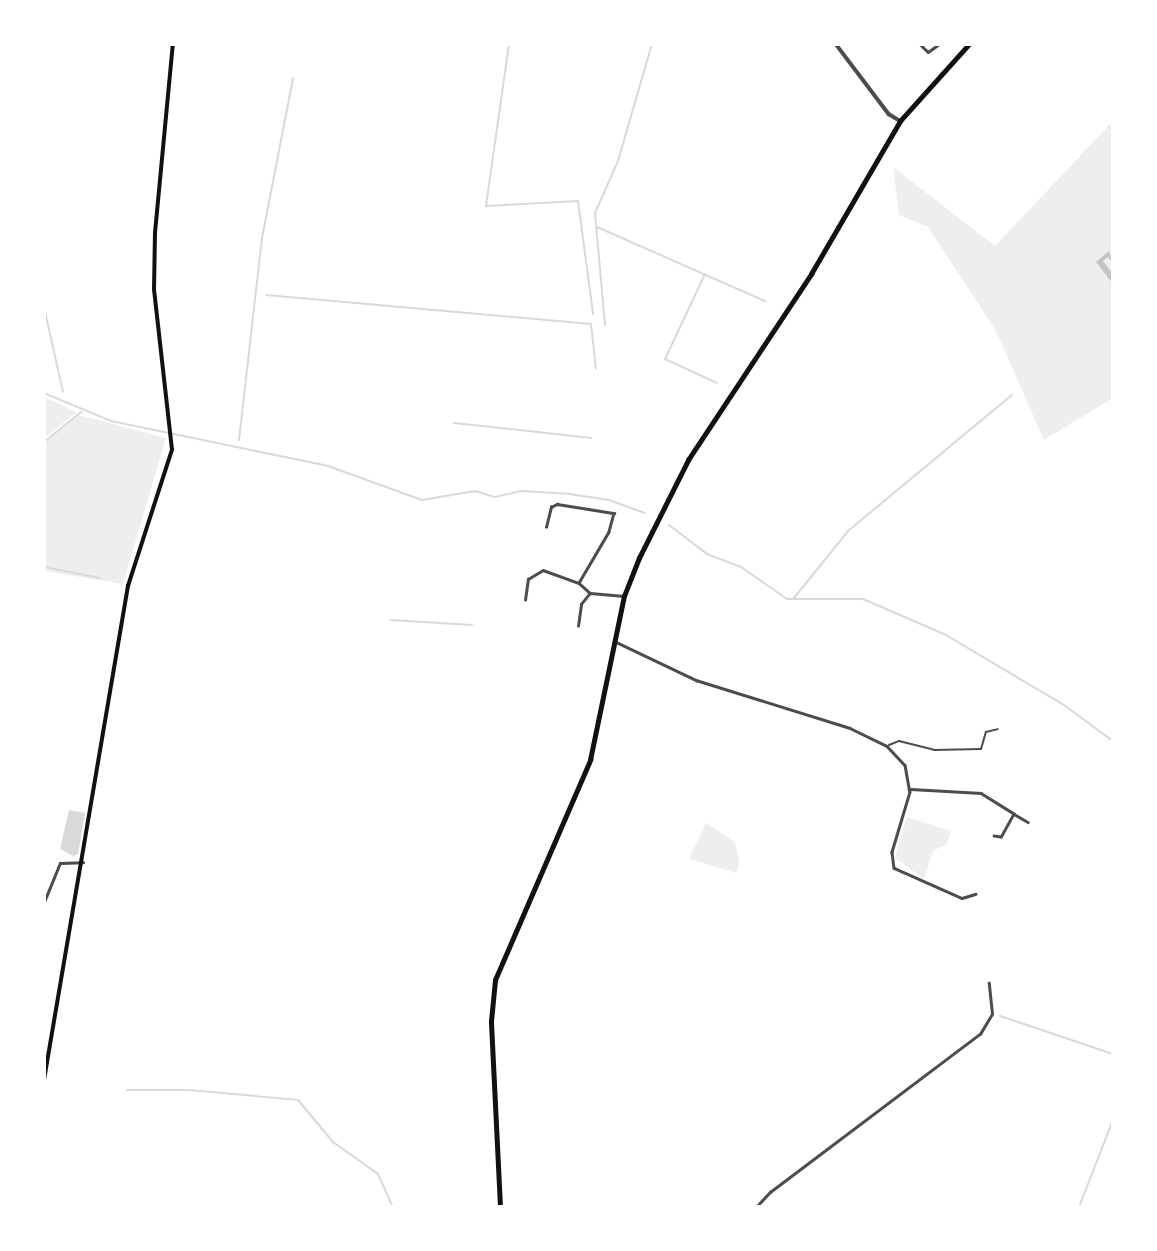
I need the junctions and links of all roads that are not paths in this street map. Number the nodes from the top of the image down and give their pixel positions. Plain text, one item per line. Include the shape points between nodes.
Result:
1 (173, 44) edge
2 (836, 44) edge
3 (920, 44) edge
4 (939, 44) edge
5 (968, 44) edge
6 (900, 121) junction
7 (546, 527) dead end
8 (579, 583) junction
9 (590, 593) junction
10 (624, 596) junction
11 (525, 600) dead end
12 (578, 625) dead end
13 (616, 642) junction
14 (998, 729) dead end
15 (887, 746) junction
16 (910, 792) junction
17 (1014, 814) junction
18 (1028, 822) dead end
19 (994, 836) dead end
20 (83, 862) junction
21 (975, 894) dead end
22 (44, 902) edge
23 (989, 983) dead end
24 (44, 1080) edge
25 (500, 1207) edge
26 (756, 1207) edge

1 - 20 main road via 154,290 159,366 172,450 128,586
2 - 6 street via 889,114
3 - 4 street via 928,52
5 - 6 highway
6 - 10 highway via 811,274 688,460
7 - 8 street via 551,507 557,504 614,513 609,532
8 - 9 street
8 - 11 street via 535,572 528,579
9 - 10 street
9 - 12 street via 581,604
10 - 13 highway
13 - 15 street via 696,680 850,729
13 - 25 highway via 590,760 495,980 491,1021
14 - 15 lane via 986,732 981,749 934,750 900,741
15 - 16 street via 905,765
16 - 17 street via 939,788 981,793
16 - 21 street via 892,852 894,868 962,898
17 - 18 street
17 - 19 street via 1001,837
20 - 22 street via 61,863
20 - 24 main road
23 - 26 street via 992,1013 980,1034

